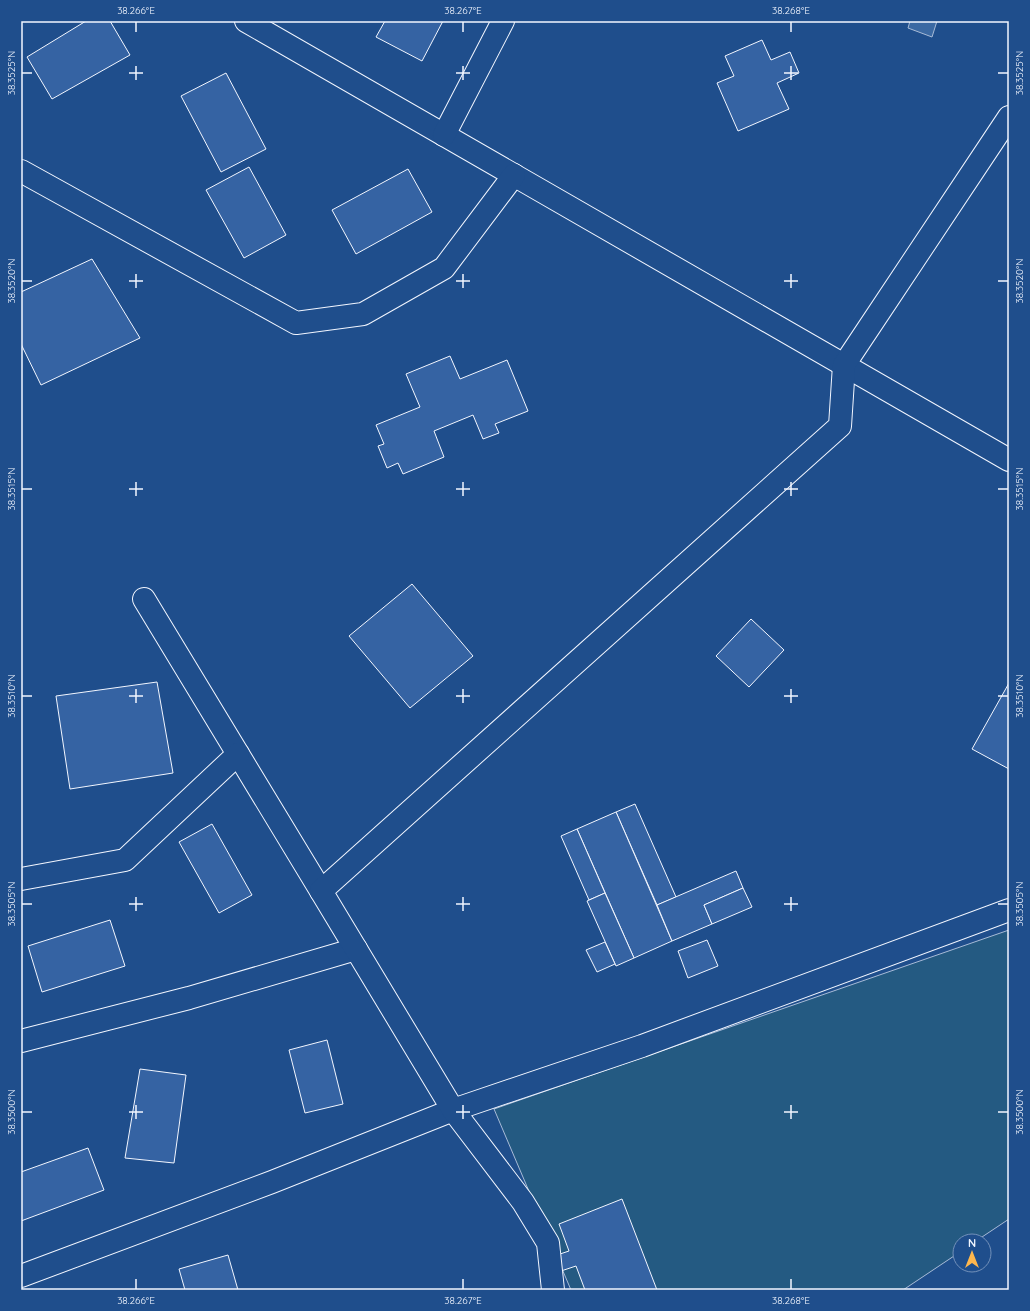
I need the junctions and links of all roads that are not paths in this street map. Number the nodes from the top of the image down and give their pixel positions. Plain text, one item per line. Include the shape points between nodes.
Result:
1 (246, 21) edge
2 (503, 21) edge
3 (1009, 117) edge
4 (444, 135) junction
5 (21, 170) edge
6 (514, 176) junction
7 (844, 365) junction
8 (1009, 460) edge
9 (144, 599) dead end
10 (238, 754) junction
11 (21, 879) edge
12 (321, 891) junction
13 (1009, 910) edge
14 (356, 949) junction
15 (21, 1041) edge
16 (453, 1110) junction
17 (21, 1276) edge
18 (553, 1290) edge

1 - 4 street
2 - 4 street
3 - 7 street
4 - 6 street
5 - 6 street via 296,323 363,314 444,268
6 - 7 street
7 - 8 street
7 - 12 street via 840,426
9 - 10 street
10 - 11 street via 125,860
10 - 12 street
12 - 14 street
13 - 16 street via 642,1046
14 - 15 street via 189,998
14 - 16 street
16 - 17 street
16 - 18 street via 523,1202 548,1243

